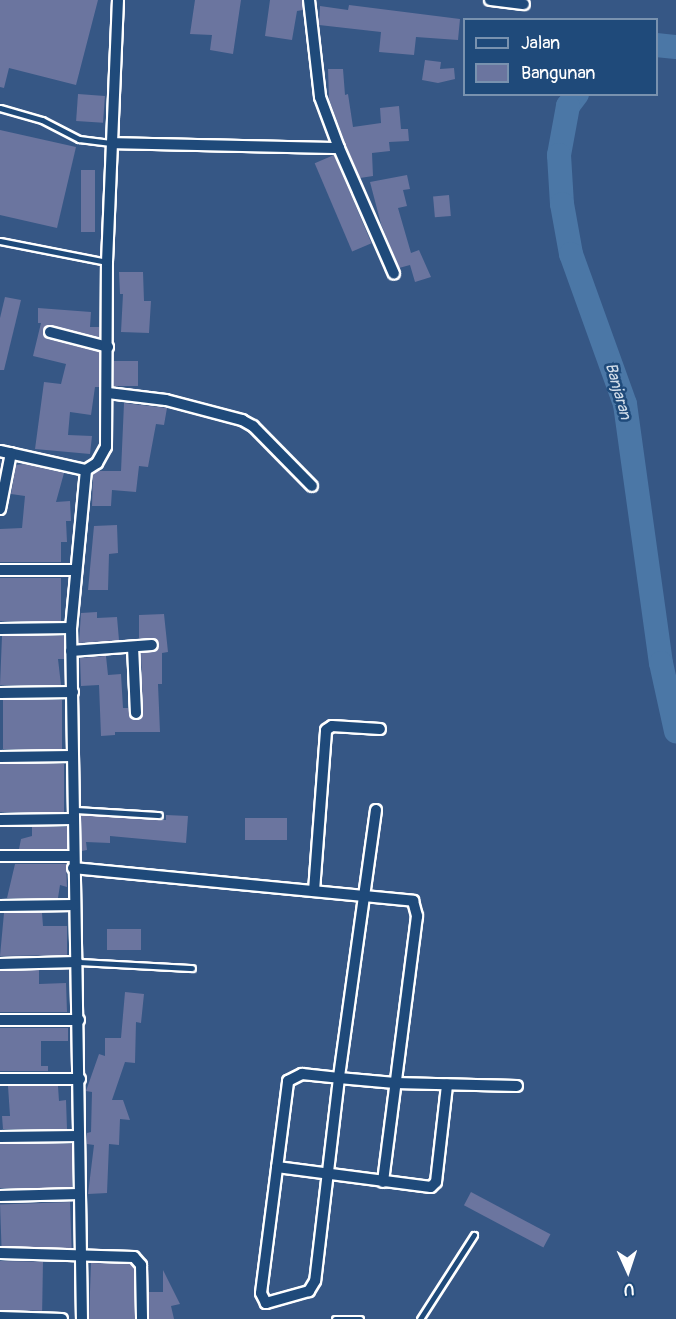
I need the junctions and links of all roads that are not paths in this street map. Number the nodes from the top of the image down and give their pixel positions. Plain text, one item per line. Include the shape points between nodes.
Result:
1 (118, 0) edge
2 (309, 0) edge
3 (490, 0) edge
4 (524, 4) dead end
5 (0, 108) edge
6 (112, 143) junction
7 (339, 148) junction
8 (0, 242) edge
9 (107, 262) junction
10 (394, 274) dead end
11 (50, 332) dead end
12 (108, 347) junction
13 (108, 393) junction
14 (6, 452) edge
15 (86, 471) junction
16 (312, 486) dead end
17 (0, 509) edge
18 (0, 570) edge
19 (75, 570) junction
20 (71, 628) junction
21 (0, 629) edge
22 (152, 645) dead end
23 (133, 647) junction
24 (71, 651) junction
25 (73, 692) junction
26 (0, 693) edge
27 (136, 714) dead end
28 (380, 729) dead end
29 (72, 756) junction
30 (0, 758) edge
31 (376, 810) dead end
32 (72, 815) junction
33 (159, 815) dead end
34 (0, 820) edge
35 (0, 856) edge
36 (73, 856) junction
37 (73, 868) junction
38 (314, 891) junction
39 (366, 896) junction
40 (75, 905) junction
41 (0, 906) edge
42 (77, 962) junction
43 (0, 964) edge
44 (192, 968) dead end
45 (0, 1020) edge
46 (79, 1020) junction
47 (339, 1078) junction
48 (0, 1079) edge
49 (80, 1079) junction
50 (395, 1083) junction
51 (447, 1084) junction
52 (517, 1086) dead end
53 (78, 1136) junction
54 (0, 1137) edge
55 (277, 1167) junction
56 (327, 1172) junction
57 (383, 1182) junction
58 (79, 1194) junction
59 (0, 1196) edge
60 (474, 1235) dead end
61 (0, 1253) edge
62 (81, 1253) junction
63 (0, 1317) edge
64 (62, 1319) edge
65 (82, 1319) edge
66 (142, 1319) edge
67 (335, 1319) edge
68 (360, 1319) edge
69 (420, 1319) edge

1 - 6 street
2 - 7 street via 320,97
3 - 4 street
5 - 6 lane via 42,120 79,139
6 - 7 street
6 - 9 street
7 - 10 street
8 - 9 lane
9 - 12 street
11 - 12 street
12 - 13 street
13 - 15 street via 106,447 97,463
13 - 16 street via 166,399 242,420
14 - 15 street
14 - 17 street
15 - 19 street
18 - 19 street
19 - 20 street
20 - 21 street
20 - 24 street
22 - 23 street
23 - 24 street
23 - 27 street
24 - 25 street
25 - 26 street
25 - 29 street
28 - 38 street via 332,726 326,730
29 - 30 street
29 - 32 street
31 - 39 street
32 - 33 lane
32 - 34 street
32 - 36 street
35 - 36 street
36 - 37 street
37 - 38 street
37 - 40 street
38 - 39 street
39 - 47 street
39 - 50 street via 413,901 416,907
40 - 41 street
40 - 42 street
42 - 43 street
42 - 44 lane
42 - 46 street
45 - 46 street
46 - 49 street
47 - 50 street
47 - 55 street via 302,1074 288,1081
47 - 56 street
48 - 49 street
49 - 53 street
50 - 51 street
50 - 57 street
51 - 52 street
51 - 57 street via 436,1182 424,1189
53 - 54 street
53 - 58 street
55 - 56 street
55 - 56 street via 261,1293 266,1303 274,1304 313,1287
56 - 57 street
58 - 59 street
58 - 62 street
60 - 69 lane
61 - 62 street
62 - 65 street
62 - 66 street via 138,1260
63 - 64 street
67 - 68 lane

